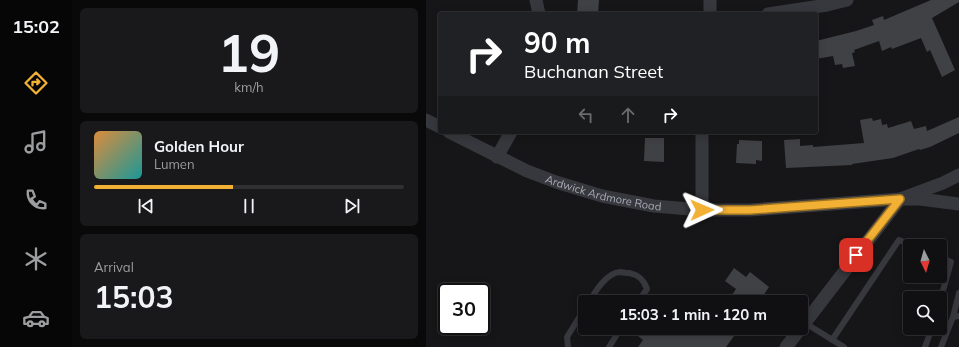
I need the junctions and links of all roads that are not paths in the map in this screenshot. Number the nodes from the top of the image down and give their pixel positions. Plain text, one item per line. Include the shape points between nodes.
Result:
1 (536, 0) edge
2 (710, 0) edge
3 (847, 0) edge
4 (539, 12) edge
5 (710, 12) edge
6 (783, 12) edge
7 (426, 120) edge
8 (438, 126) edge
9 (453, 134) edge
10 (510, 134) edge
11 (702, 134) edge
12 (497, 157) junction
13 (959, 175) edge
14 (900, 199) junction
15 (959, 204) edge
16 (702, 210) junction
17 (903, 242) edge
18 (947, 260) edge
19 (947, 276) edge
20 (959, 293) edge
21 (593, 295) edge
22 (643, 295) edge
23 (956, 316) edge
24 (808, 318) edge
25 (578, 319) edge
26 (808, 329) edge
27 (617, 335) edge
28 (795, 335) edge
29 (929, 335) edge
30 (832, 340) junction
31 (568, 347) edge
32 (609, 347) edge
33 (786, 347) edge
34 (844, 347) edge
35 (925, 347) edge
36 (941, 347) edge

1 - 4 street
2 - 5 street
3 - 6 street via 827,6
7 - 8 street
9 - 12 street, Ardwick Ardmore Road
10 - 12 street
11 - 16 street
12 - 16 street, Ardwick Ardmore Road via 527,172 602,196 654,206
13 - 14 street
14 - 15 street, Ardwick Ardmore Road
14 - 16 street, Ardwick Ardmore Road via 758,210
14 - 24 street
17 - 30 lane via 899,240
18 - 19 lane via 951,262
20 - 23 lane
21 - 22 lane via 600,284 619,272 635,274 644,281 647,289
23 - 36 lane
25 - 31 lane via 567,337
26 - 30 lane
27 - 32 lane
28 - 33 street
29 - 35 lane
30 - 34 lane

